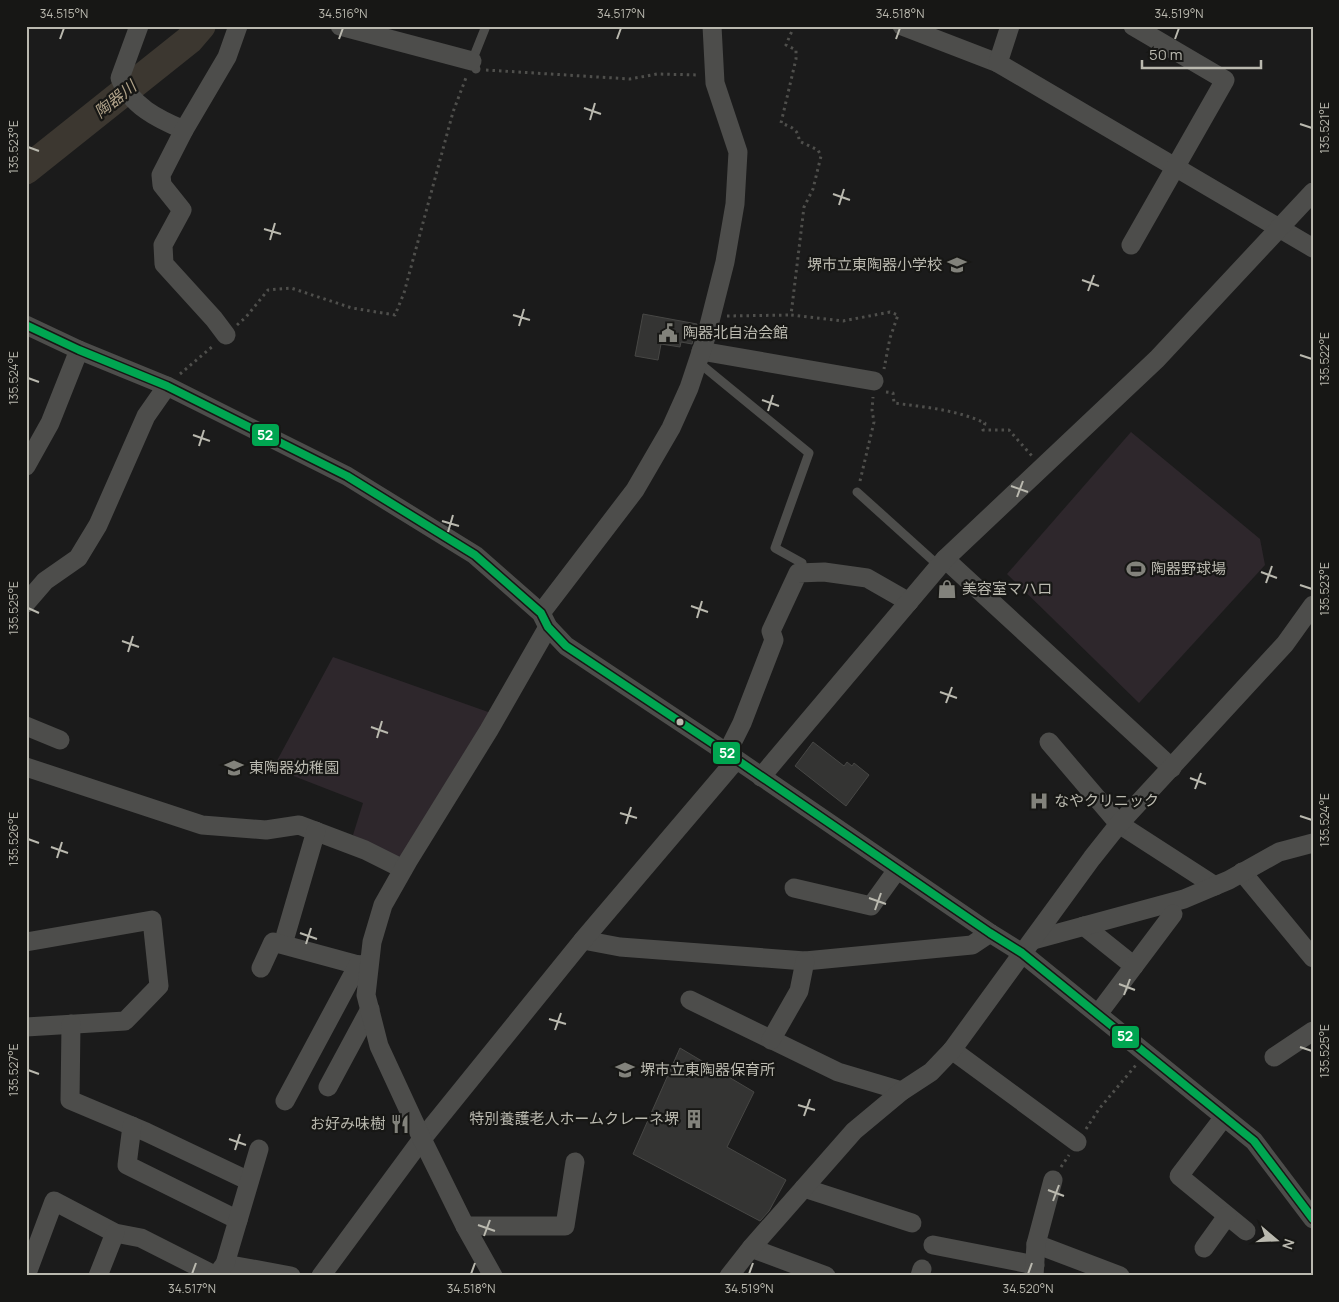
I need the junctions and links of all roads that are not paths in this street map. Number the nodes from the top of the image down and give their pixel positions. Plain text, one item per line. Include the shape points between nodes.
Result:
1 (139, 26) edge
2 (238, 26) edge
3 (340, 26) edge
4 (486, 26) edge
5 (712, 26) edge
6 (902, 26) edge
7 (1010, 26) edge
8 (1144, 29) edge
9 (998, 63) junction
10 (474, 65) joint
11 (184, 130) junction
12 (1176, 168) junction
13 (1313, 192) edge
14 (1278, 229) junction
15 (1131, 245) dead end
16 (1313, 248) edge
17 (26, 325) edge
18 (226, 335) road end
19 (79, 350) junction
20 (700, 356) junction
21 (880, 382) road end
22 (167, 386) junction
23 (26, 466) edge
24 (858, 492) road end
25 (942, 562) junction
26 (798, 573) junction
27 (909, 602) junction
28 (26, 603) edge
29 (1313, 605) edge
30 (544, 620) junction
31 (26, 726) edge
32 (60, 740) dead end
33 (1049, 742) dead end
34 (731, 756) junction
35 (26, 767) edge
36 (1172, 768) junction
37 (760, 777) junction
38 (1119, 824) junction
39 (316, 831) junction
40 (1313, 843) edge
41 (403, 869) junction
42 (897, 870) junction
43 (1242, 872) junction
44 (1215, 886) junction
45 (794, 888) dead end
46 (1173, 914) dead end
47 (1084, 926) junction
48 (990, 934) junction
49 (583, 940) junction
50 (26, 942) edge
51 (283, 944) junction
52 (1028, 947) junction
53 (1313, 958) edge
54 (805, 961) junction
55 (364, 964) junction
56 (1134, 966) junction
57 (261, 968) dead end
58 (690, 1000) dead end
59 (370, 1009) junction
60 (1098, 1014) junction
61 (71, 1024) junction
62 (26, 1027) edge
63 (1313, 1030) edge
64 (771, 1040) junction
65 (952, 1050) junction
66 (1274, 1057) dead end
67 (328, 1087) dead end
68 (902, 1092) junction
69 (285, 1101) dead end
70 (1224, 1117) junction
71 (132, 1126) junction
72 (422, 1139) junction
73 (1077, 1142) road end
74 (259, 1149) dead end
75 (575, 1162) dead end
76 (1053, 1180) road end
77 (249, 1181) junction
78 (804, 1188) junction
79 (1227, 1216) junction
80 (1313, 1218) edge
81 (238, 1220) junction
82 (912, 1223) dead end
83 (465, 1226) junction
84 (1246, 1231) dead end
85 (114, 1232) junction
86 (933, 1244) dead end
87 (1036, 1244) junction
88 (751, 1248) junction
89 (1204, 1248) dead end
90 (1035, 1270) edge
91 (219, 1272) edge
92 (489, 1273) edge
93 (26, 1276) edge
94 (98, 1276) edge
95 (291, 1276) edge
96 (321, 1276) edge
97 (729, 1276) edge
98 (826, 1276) edge
99 (1120, 1276) edge

1 - 11 street via 120,78 128,92 155,118
2 - 11 street via 227,57
3 - 10 street
4 - 10 lane
5 - 20 street via 715,83 738,152 735,204 725,262
6 - 9 street
7 - 9 street
8 - 12 street via 1225,80
9 - 12 street
11 - 18 street via 160,175 162,185 182,210 163,245 164,264
12 - 14 street
12 - 15 street
13 - 14 street
14 - 16 street
14 - 25 street via 1157,359
17 - 19 street
19 - 22 street
19 - 23 street via 50,423
20 - 21 street
20 - 26 lane via 809,453 775,548 802,563
20 - 30 street via 671,428 635,490
22 - 28 street via 146,416 98,525 78,558 45,582
22 - 30 street via 347,476 475,555
24 - 25 lane
25 - 27 street
25 - 36 street
26 - 27 street via 824,572 867,578
26 - 34 street via 771,631 774,640
27 - 37 street
29 - 36 street via 1285,644
30 - 34 street via 566,646
30 - 41 street via 489,730
31 - 32 street
33 - 38 street
34 - 37 street
34 - 49 street
35 - 39 street via 202,825 266,830 299,825
36 - 38 street
37 - 42 street
38 - 44 street
38 - 52 street
39 - 41 street
39 - 51 street
40 - 43 street via 1280,852
41 - 55 street via 384,905
42 - 45 street via 871,906
42 - 48 street
43 - 44 street
43 - 53 street
44 - 47 street via 1184,899
46 - 56 street
47 - 52 street
47 - 56 street
48 - 52 street
48 - 54 street via 972,945
49 - 54 street via 620,947
49 - 72 street
50 - 61 street via 152,920 159,986 125,1021
51 - 55 street
51 - 57 street via 273,942
52 - 60 street
52 - 65 street
54 - 64 street via 799,991
55 - 59 street
55 - 69 street
56 - 60 street
58 - 64 street
59 - 67 street
59 - 72 street via 380,1046
60 - 70 street
61 - 62 street
61 - 71 street via 70,1100
63 - 66 street
64 - 68 street via 838,1072
65 - 68 street via 930,1072
65 - 73 street
68 - 78 street via 854,1131
70 - 79 street via 1179,1176
70 - 80 street via 1254,1141
71 - 77 street
71 - 81 street via 127,1166
72 - 83 street
72 - 96 street
74 - 77 street
75 - 83 street via 565,1226
76 - 87 street
77 - 81 street
78 - 82 street
78 - 88 street
79 - 84 street
79 - 89 street
81 - 91 street
83 - 92 street
85 - 91 street via 142,1238
85 - 93 street via 54,1201
85 - 94 street
86 - 90 street
87 - 90 street
87 - 99 street
88 - 97 street
88 - 98 street
91 - 95 street

